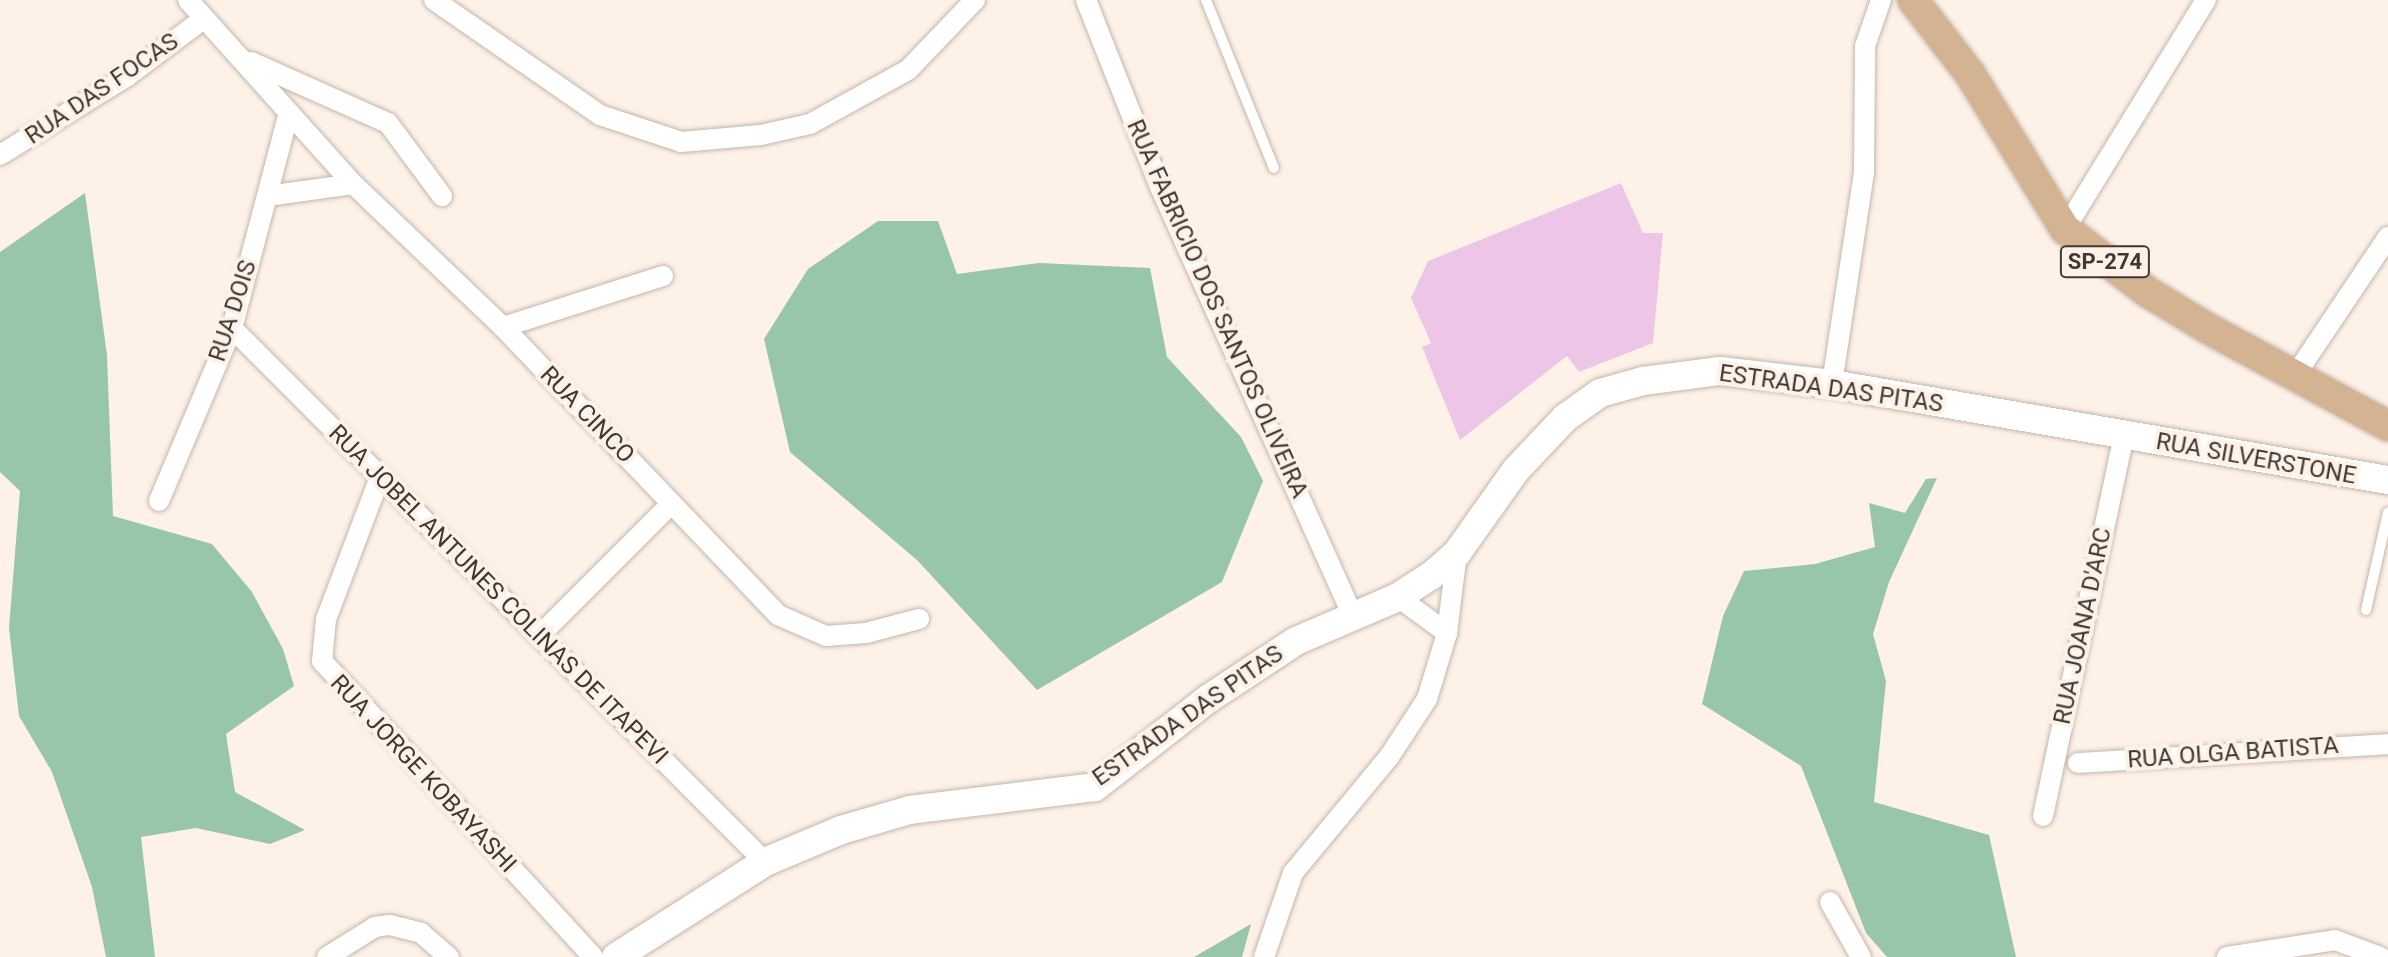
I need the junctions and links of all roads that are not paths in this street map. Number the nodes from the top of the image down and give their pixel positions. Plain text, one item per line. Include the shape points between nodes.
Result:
1 (188, 0) edge
2 (434, 0) edge
3 (975, 0) edge
4 (1086, 0) edge
5 (1206, 0) edge
6 (1881, 0) edge
7 (1913, 0) edge
8 (2206, 0) edge
9 (202, 20) junction
10 (247, 61) junction
11 (289, 113) junction
12 (0, 155) edge
13 (1274, 168) dead end
14 (353, 184) junction
15 (267, 196) junction
16 (442, 196) dead end
17 (2065, 229) junction
18 (2388, 237) edge
19 (663, 276) dead end
20 (503, 327) junction
21 (232, 328) junction
22 (2294, 377) junction
23 (1832, 384) junction
24 (2388, 426) edge
25 (2124, 436) junction
26 (380, 477) junction
27 (2388, 480) edge
28 (159, 501) dead end
29 (671, 504) junction
30 (2388, 512) edge
31 (1457, 553) junction
32 (1398, 597) junction
33 (2366, 610) dead end
34 (1353, 617) junction
35 (919, 619) dead end
36 (1447, 633) junction
37 (539, 636) junction
38 (2388, 744) edge
39 (2078, 763) dead end
40 (2043, 816) dead end
41 (765, 862) junction
42 (1830, 902) dead end
43 (327, 957) edge
44 (449, 957) edge
45 (593, 957) edge
46 (616, 957) edge
47 (1264, 957) edge
48 (1861, 957) edge
49 (2227, 957) edge
50 (2380, 957) edge

1 - 9 street
2 - 3 street via 600,115 681,142 761,135 810,124 908,70
4 - 34 street, RUA FABRICIO DOS SANTOS OLIVEIRA via 1179,230
5 - 13 lane
6 - 23 street via 1865,46 1864,173
7 - 17 main road, SP-274 via 1970,74
8 - 17 street
9 - 10 street
9 - 12 street, RUA DAS FOCAS via 126,77
10 - 11 street, RUA CINCO
10 - 16 street via 388,123
11 - 14 street, RUA CINCO
11 - 15 street, RUA DOIS
14 - 15 street
14 - 20 street, RUA CINCO
15 - 21 street, RUA DOIS
17 - 22 main road, SP-274 via 2146,291
18 - 22 street
19 - 20 street
20 - 29 street, RUA CINCO
21 - 26 street, RUA JOBEL ANTUNES COLINAS DE ITAPEVI
21 - 28 street, RUA DOIS
22 - 24 main road, SP-274
23 - 25 street, ESTRADA DAS PITAS
23 - 31 street, ESTRADA DAS PITAS via 1720,371 1681,373 1600,393 1565,418 1516,470
25 - 27 street, RUA SILVERSTONE
25 - 40 street, RUA JOANA D'ARC
26 - 37 street, RUA JOBEL ANTUNES COLINAS DE ITAPEVI
26 - 45 street, RUA JORGE KOBAYASHI via 326,619 322,661
29 - 35 street, RUA CINCO via 778,615 799,628 826,636 866,633
29 - 37 street
30 - 33 lane
31 - 32 street, ESTRADA DAS PITAS
31 - 36 street
32 - 34 street, ESTRADA DAS PITAS
32 - 36 street
34 - 41 street, ESTRADA DAS PITAS via 1296,641 1208,699 1095,787 910,810 841,830
36 - 47 street via 1412,726 1293,873
37 - 41 street, RUA JOBEL ANTUNES COLINAS DE ITAPEVI
38 - 39 street, RUA OLGA BATISTA
41 - 46 street, ESTRADA DAS PITAS
42 - 48 street
43 - 44 street via 375,927 390,925 421,933
49 - 50 street via 2335,940

